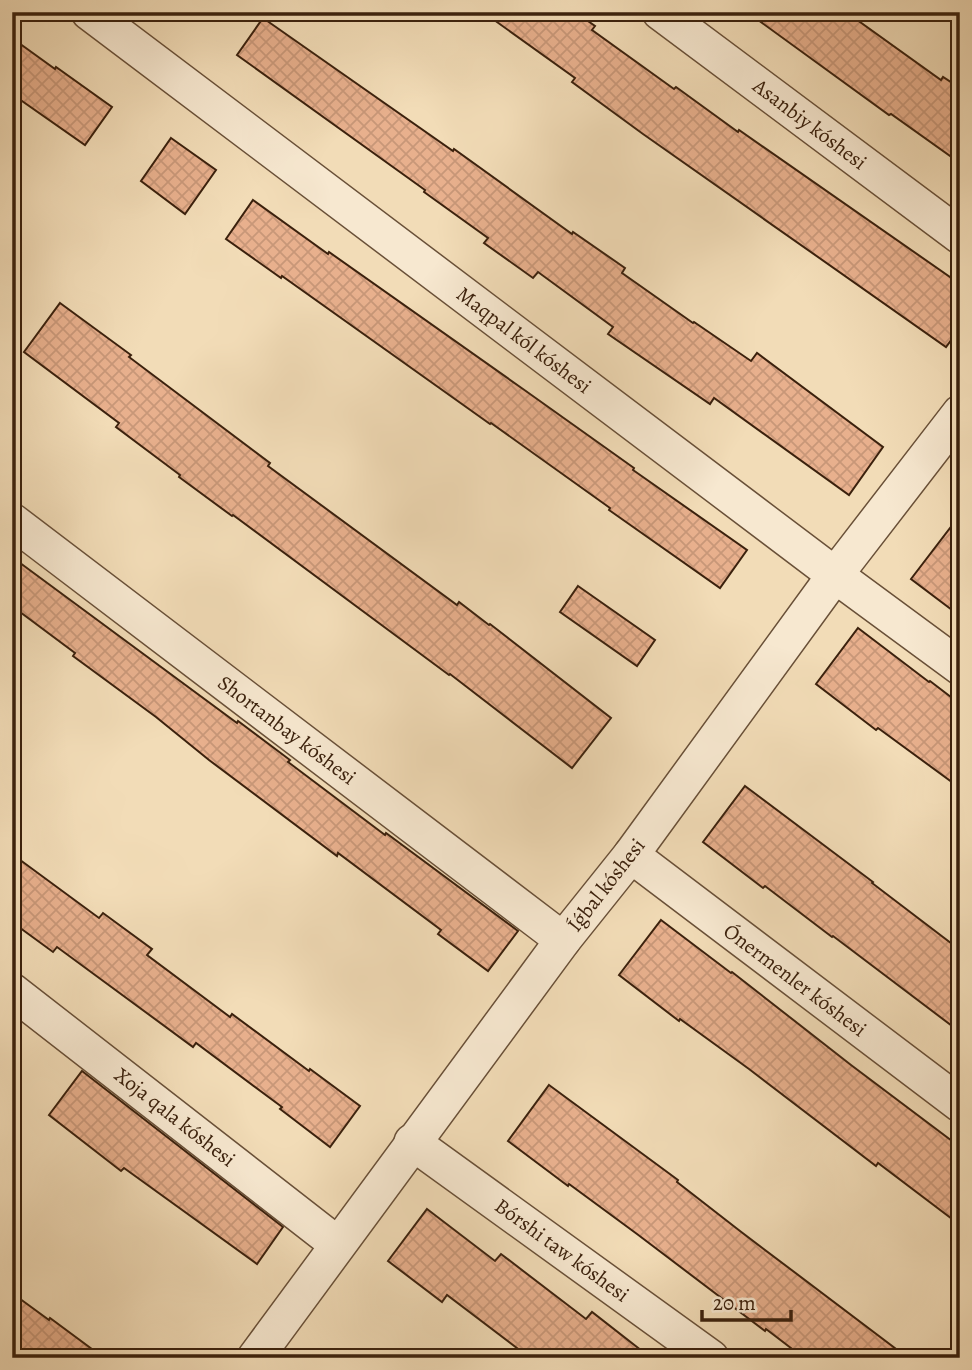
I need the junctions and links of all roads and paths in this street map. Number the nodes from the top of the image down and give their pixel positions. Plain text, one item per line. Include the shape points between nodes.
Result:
1 (89, 12) edge
2 (660, 12) edge
3 (960, 236) edge
4 (960, 413) edge
5 (12, 521) edge
6 (835, 575) junction
7 (960, 667) edge
8 (631, 855) junction
9 (563, 940) junction
10 (12, 991) edge
11 (960, 1104) edge
12 (412, 1142) junction
13 (337, 1244) junction
14 (255, 1358) edge
15 (711, 1358) edge

1 - 6 street, Maqpal kól kóshesi
2 - 3 street, Asanbiy kóshesi
4 - 6 street, Íǵbal kóshesi
5 - 9 street, Shortanbay kóshesi
6 - 7 street, Maqpal kól kóshesi
6 - 8 street, Íǵbal kóshesi
8 - 9 street, Íǵbal kóshesi
8 - 11 street, Ónermenler kóshesi
9 - 12 street, Íǵbal kóshesi
10 - 13 street, Xoja qala kóshesi
12 - 13 street, Íǵbal kóshesi
12 - 15 street, Bórshi taw kóshesi
13 - 14 street, Íǵbal kóshesi

